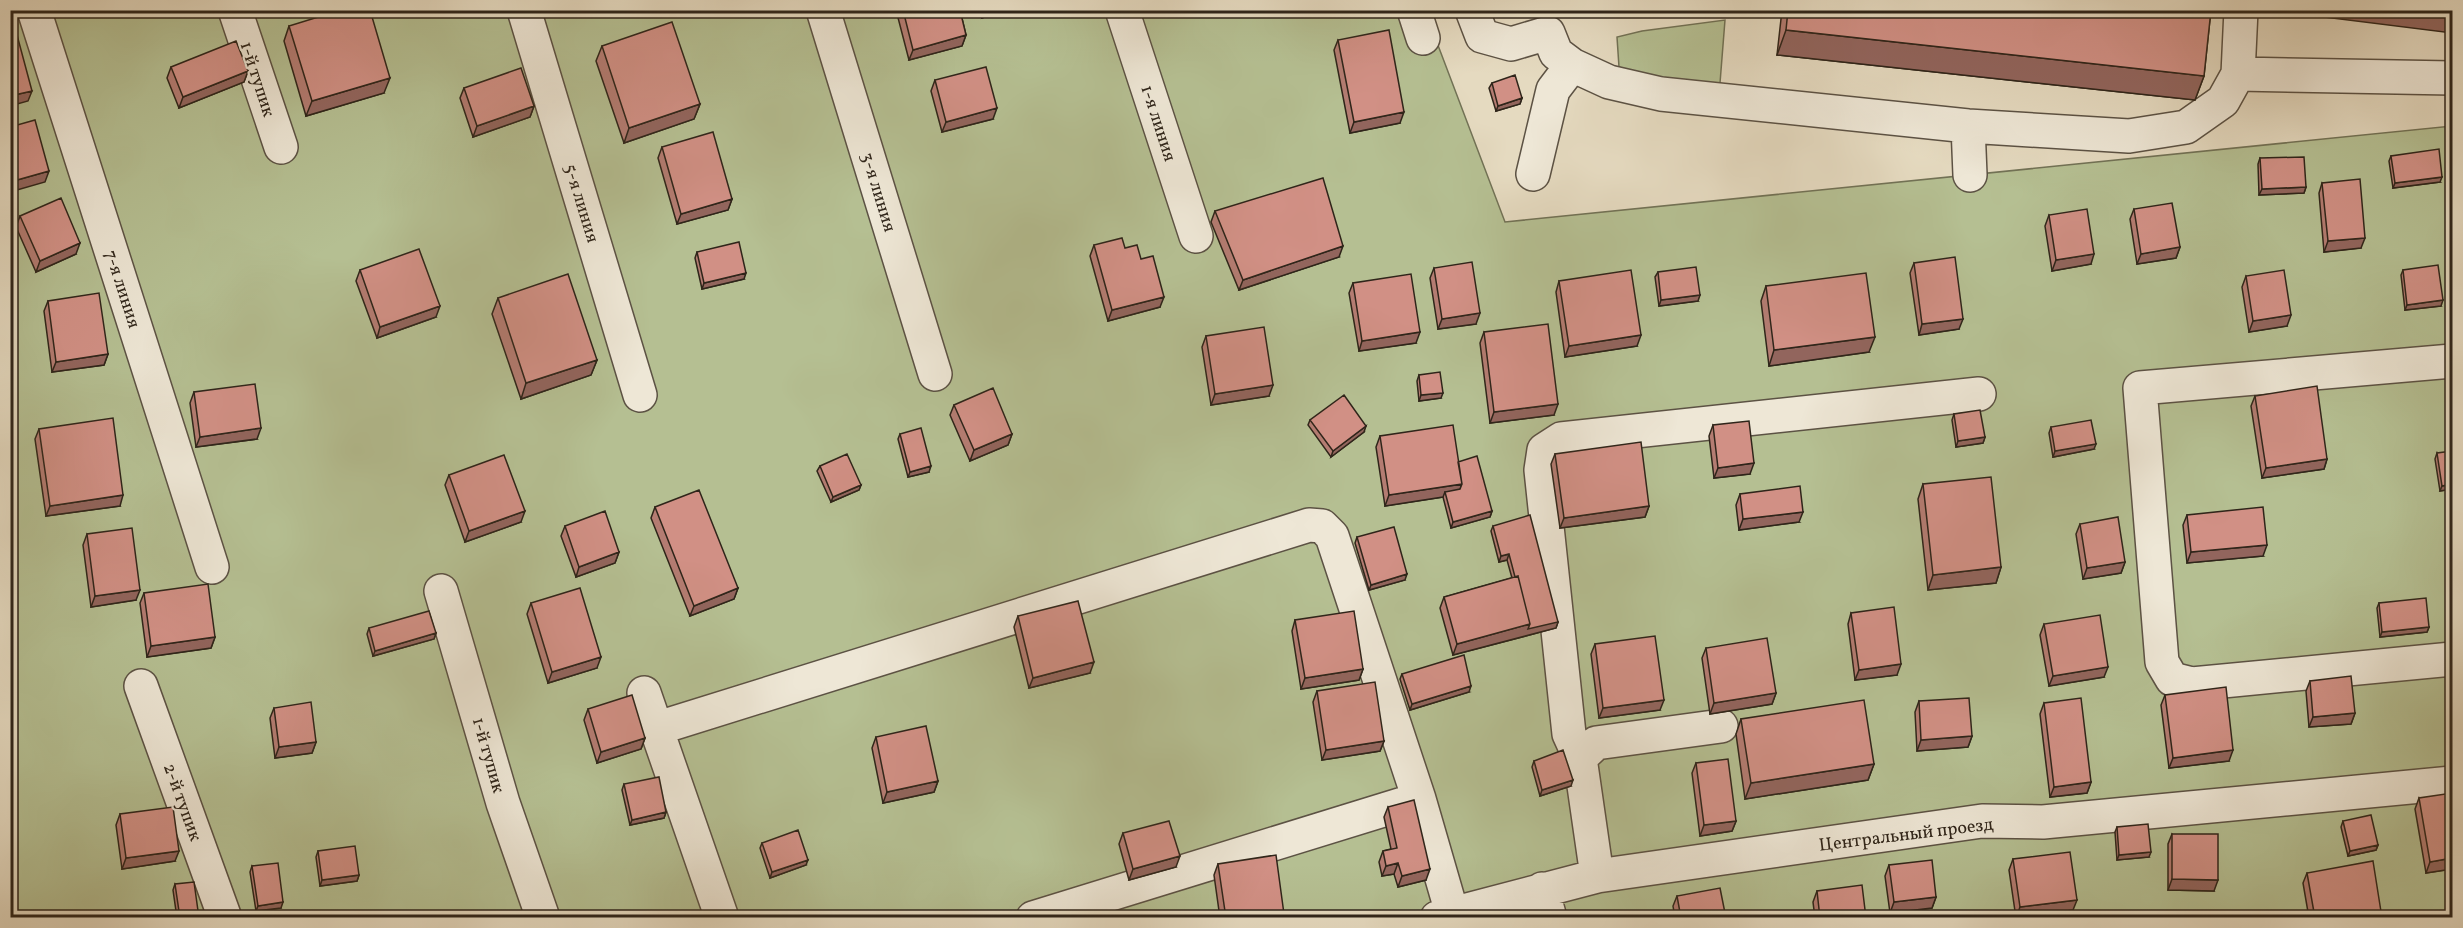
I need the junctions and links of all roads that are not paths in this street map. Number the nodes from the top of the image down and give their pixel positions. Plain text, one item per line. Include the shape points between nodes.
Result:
1 (34, 10) edge
2 (235, 10) edge
3 (524, 10) edge
4 (823, 10) edge
5 (1122, 10) edge
6 (1472, 10) edge
7 (2241, 10) edge
8 (1572, 65) junction
9 (2238, 74) junction
10 (2452, 78) edge
11 (1968, 126) junction
12 (280, 147) dead end
13 (1533, 174) dead end
14 (1970, 175) dead end
15 (1196, 236) dead end
16 (2452, 361) edge
17 (935, 374) dead end
18 (1979, 394) dead end
19 (640, 395) dead end
20 (212, 567) dead end
21 (441, 591) dead end
22 (2452, 658) edge
23 (141, 686) dead end
24 (644, 693) dead end
25 (1721, 726) dead end
26 (655, 729) junction
27 (1580, 758) junction
28 (2452, 783) edge
29 (1419, 799) junction
30 (1597, 876) junction
31 (1546, 903) edge
32 (1445, 915) edge
33 (225, 918) edge
34 (543, 918) edge
35 (722, 918) edge
36 (1033, 918) edge

1 - 20 lane, 7-я линия
2 - 12 lane, 1-й тупик
3 - 19 lane, 5-я линия
4 - 17 lane, 3-я линия
5 - 15 lane, 1-я линия
6 - 8 lane via 1482,36 1511,44 1548,33 1556,53
7 - 9 lane
8 - 11 lane via 1609,82 1661,94
8 - 13 lane via 1553,90
9 - 10 lane
9 - 11 lane via 2223,101 2186,128 2129,136
11 - 14 lane
16 - 22 lane via 2140,388 2162,662 2172,679 2192,684
18 - 27 lane via 1561,439 1544,450 1541,471 1569,734
21 - 34 lane, 1-й тупик via 503,803
23 - 33 lane, 2-й тупик
24 - 26 lane
25 - 27 lane via 1596,743
26 - 29 lane via 1309,525 1322,526 1332,536
26 - 35 lane
27 - 30 lane
28 - 30 lane, Центральный проезд via 2043,822 1982,821
29 - 32 lane
29 - 36 lane
30 - 31 lane, Центральный проезд
31 - 32 lane, Центральный проезд

